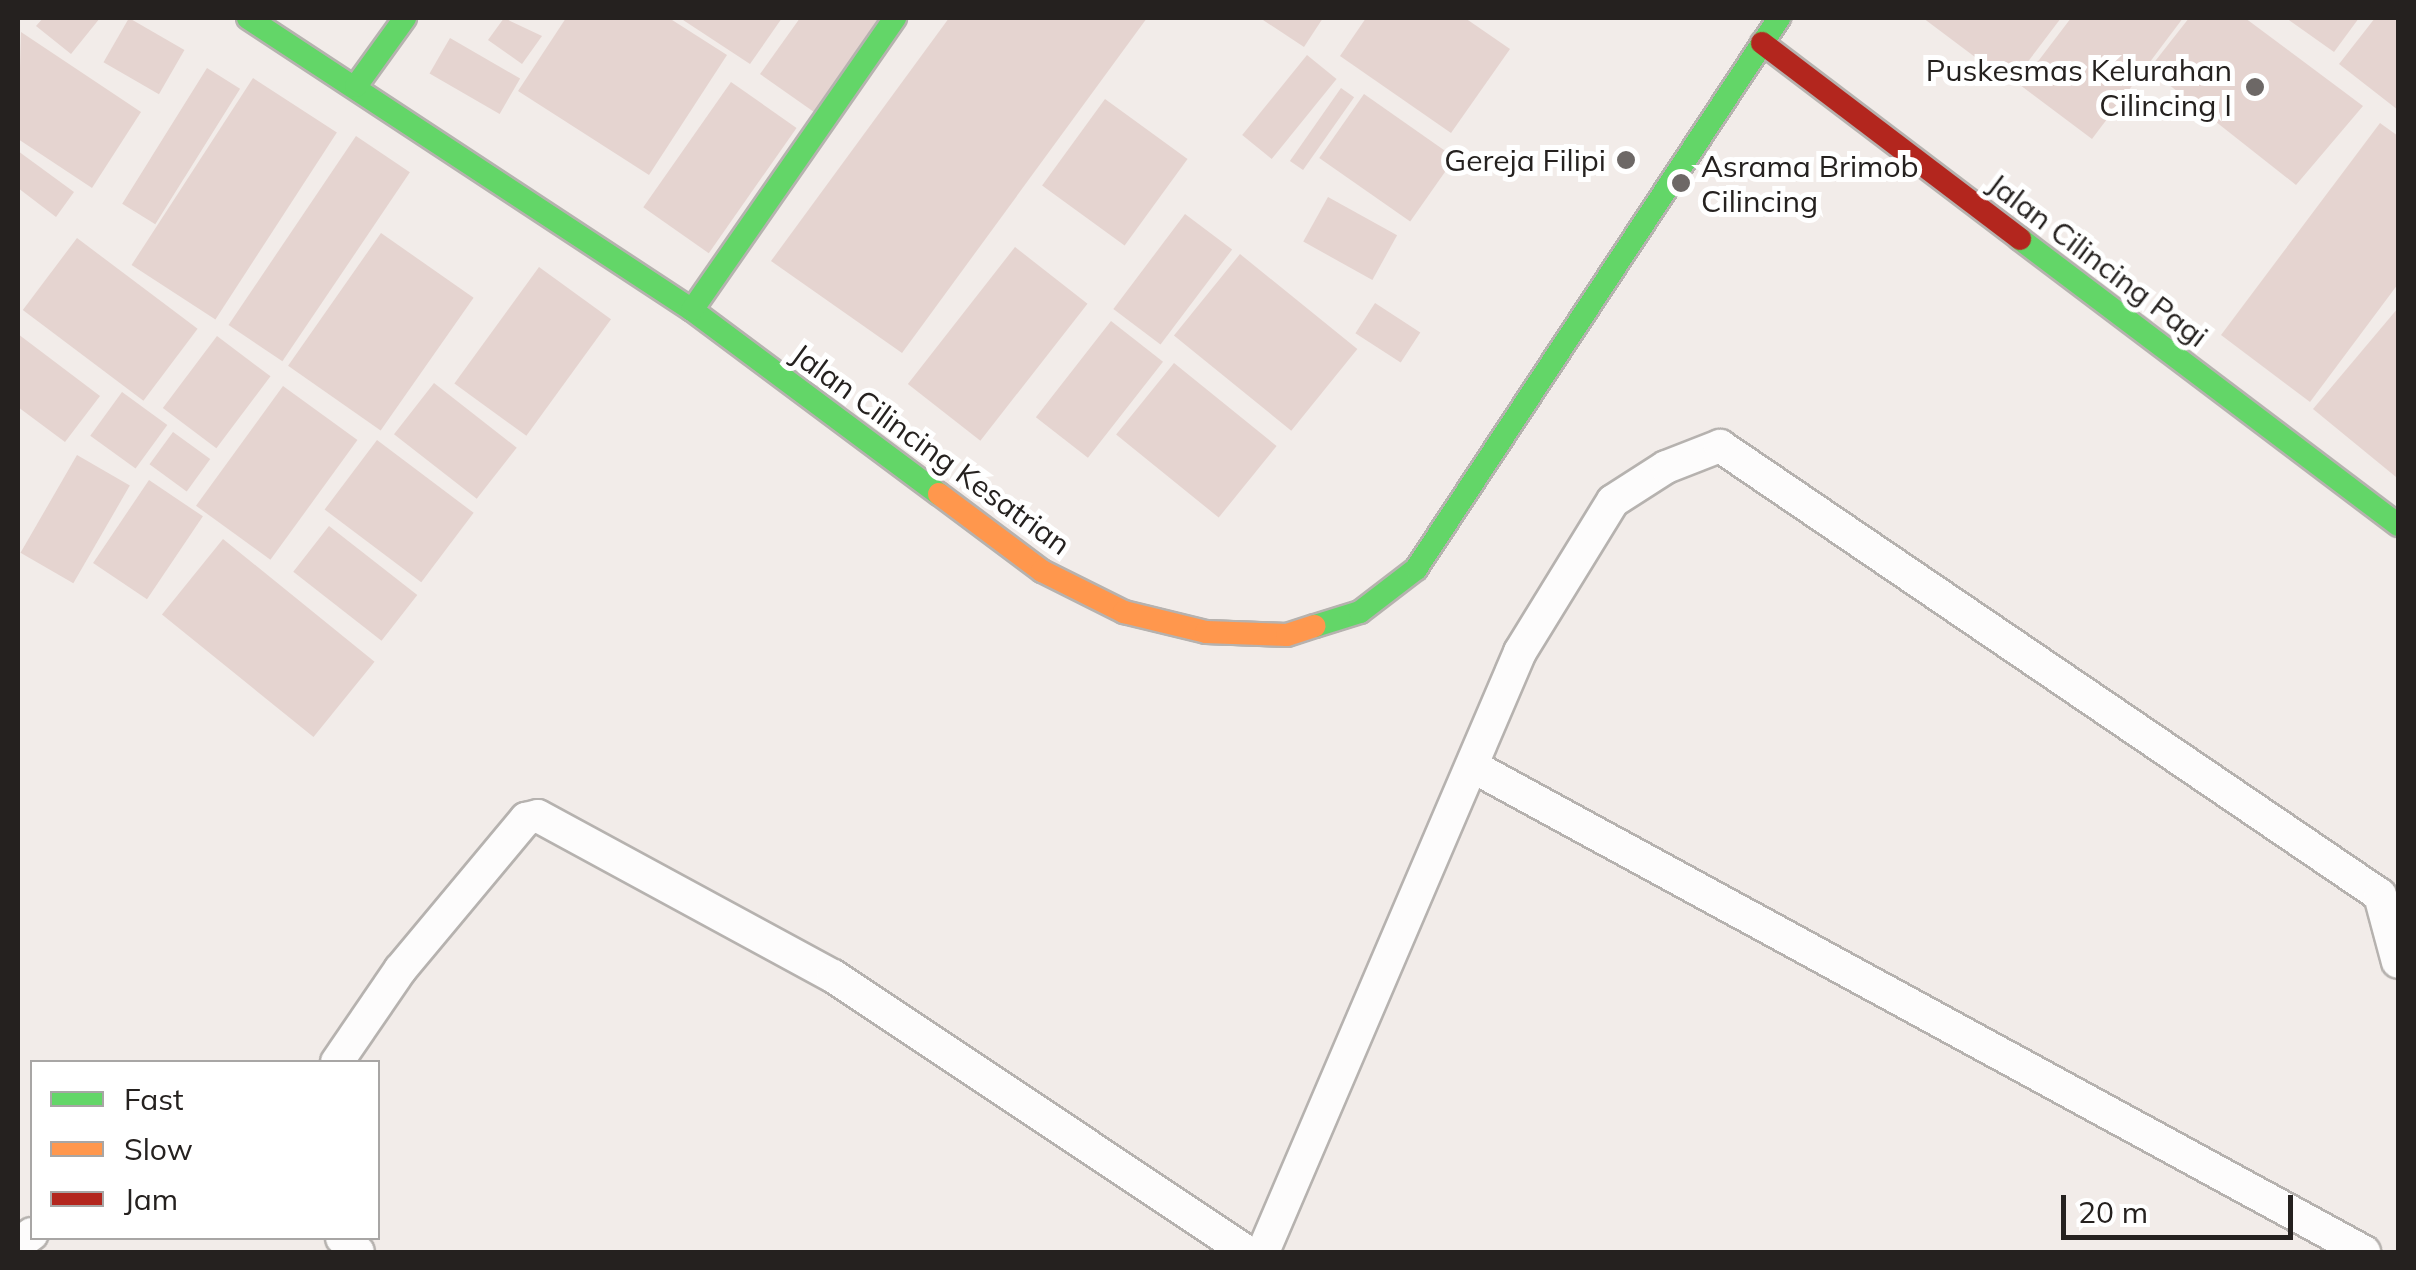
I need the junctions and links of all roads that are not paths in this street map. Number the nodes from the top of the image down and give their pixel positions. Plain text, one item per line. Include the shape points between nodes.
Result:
1 (248, 18) edge
2 (405, 18) edge
3 (895, 18) edge
4 (1780, 18) edge
5 (1762, 43) junction
6 (356, 86) junction
7 (692, 310) junction
8 (2398, 525) edge
9 (1472, 766) junction
10 (2398, 962) edge
11 (338, 1060) edge
12 (1246, 1252) edge
13 (1264, 1252) edge
14 (2364, 1252) edge

1 - 6 street, Jalan Cilincing Kesatrian
2 - 6 street
3 - 7 street
4 - 5 street, Jalan Cilincing Kesatrian
5 - 7 street, Jalan Cilincing Kesatrian via 1416,568 1360,612 1287,636 1206,632 1124,612 1042,571
5 - 8 street, Jalan Cilincing Pagi
6 - 7 street, Jalan Cilincing Kesatrian
9 - 10 lane via 1520,652 1613,501 1666,467 1720,446 2380,894
9 - 13 lane
9 - 14 lane
11 - 12 lane via 400,970 526,820 538,816 833,976

